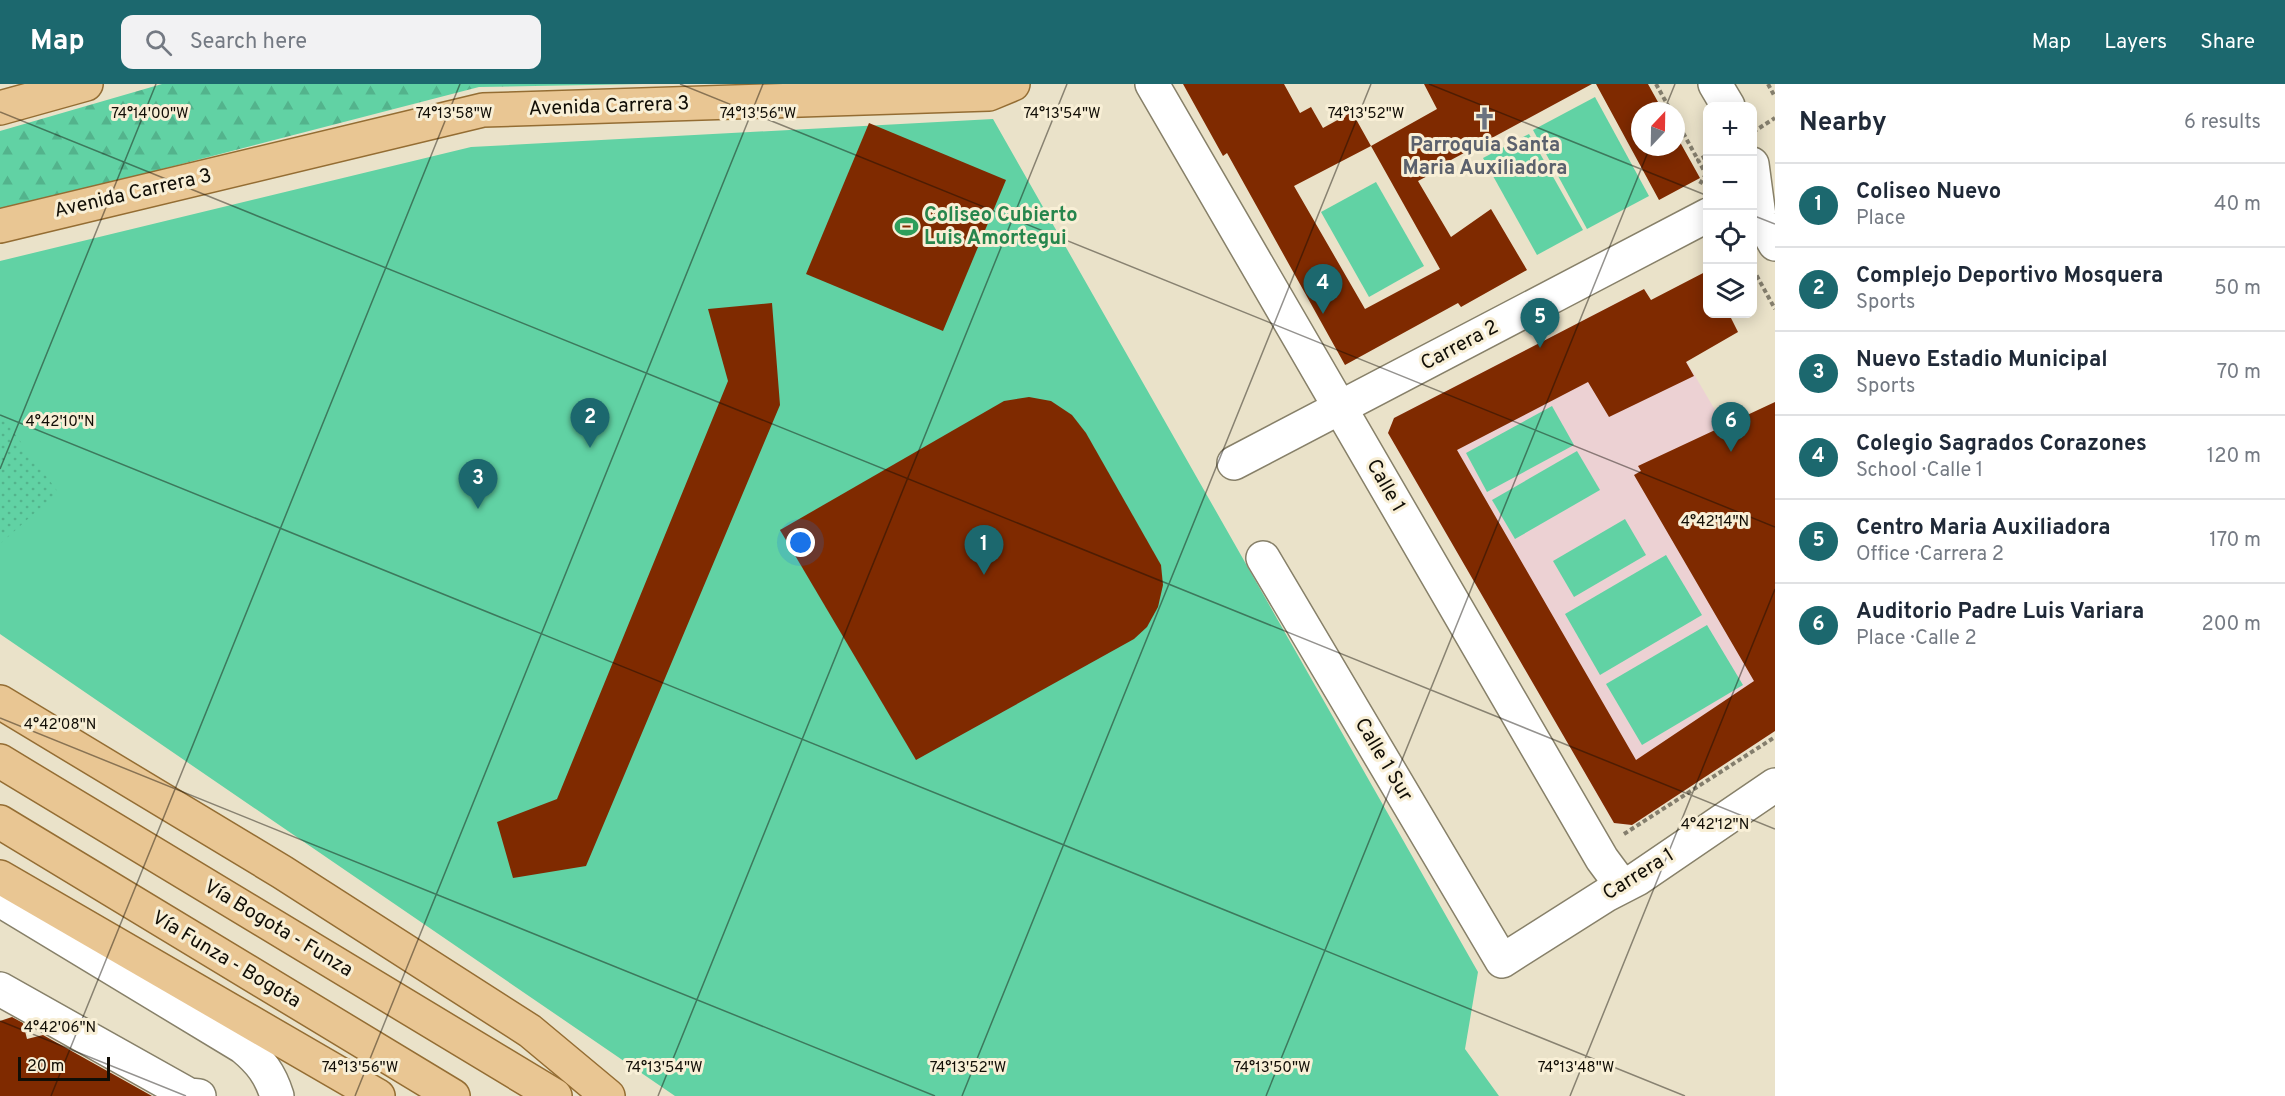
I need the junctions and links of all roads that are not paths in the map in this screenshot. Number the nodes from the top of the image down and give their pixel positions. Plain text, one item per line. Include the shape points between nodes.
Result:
1 (86, 84) edge
2 (1013, 84) edge
3 (1152, 84) edge
4 (1715, 84) edge
5 (1744, 84) edge
6 (41, 90) edge
7 (1726, 102) edge
8 (1739, 102) edge
9 (0, 108) edge
10 (1758, 176) edge
11 (1700, 201) edge
12 (0, 226) edge
13 (1775, 244) edge
14 (1340, 409) junction
15 (1234, 463) dead end
16 (1263, 558) dead end
17 (0, 702) edge
18 (0, 761) edge
19 (1775, 786) edge
20 (0, 822) edge
21 (0, 877) edge
22 (1622, 886) junction
23 (0, 900) edge
24 (1502, 961) joint
25 (0, 988) edge
26 (199, 1096) edge
27 (277, 1096) edge
28 (378, 1096) edge
29 (453, 1096) edge
30 (555, 1096) edge
31 (608, 1096) edge

1 - 6 main road
2 - 12 main road, Avenida Carrera 3 via 989,94 483,110
3 - 14 street, Calle 1
4 - 7 street
5 - 8 street
6 - 9 main road
10 - 13 street via 1760,216
11 - 14 street, Carrera 2
14 - 15 street, Carrera 2
14 - 22 street, Calle 1 via 1602,859
16 - 24 street, Calle 1 Sur
17 - 31 main road via 282,872 530,1031
18 - 30 main road, Vía Bogota - Funza
19 - 22 street, Carrera 1
20 - 29 main road, Vía Funza - Bogota
21 - 28 main road
22 - 24 street, Carrera 1
23 - 27 street via 243,1047 271,1076
25 - 26 street via 189,1095

